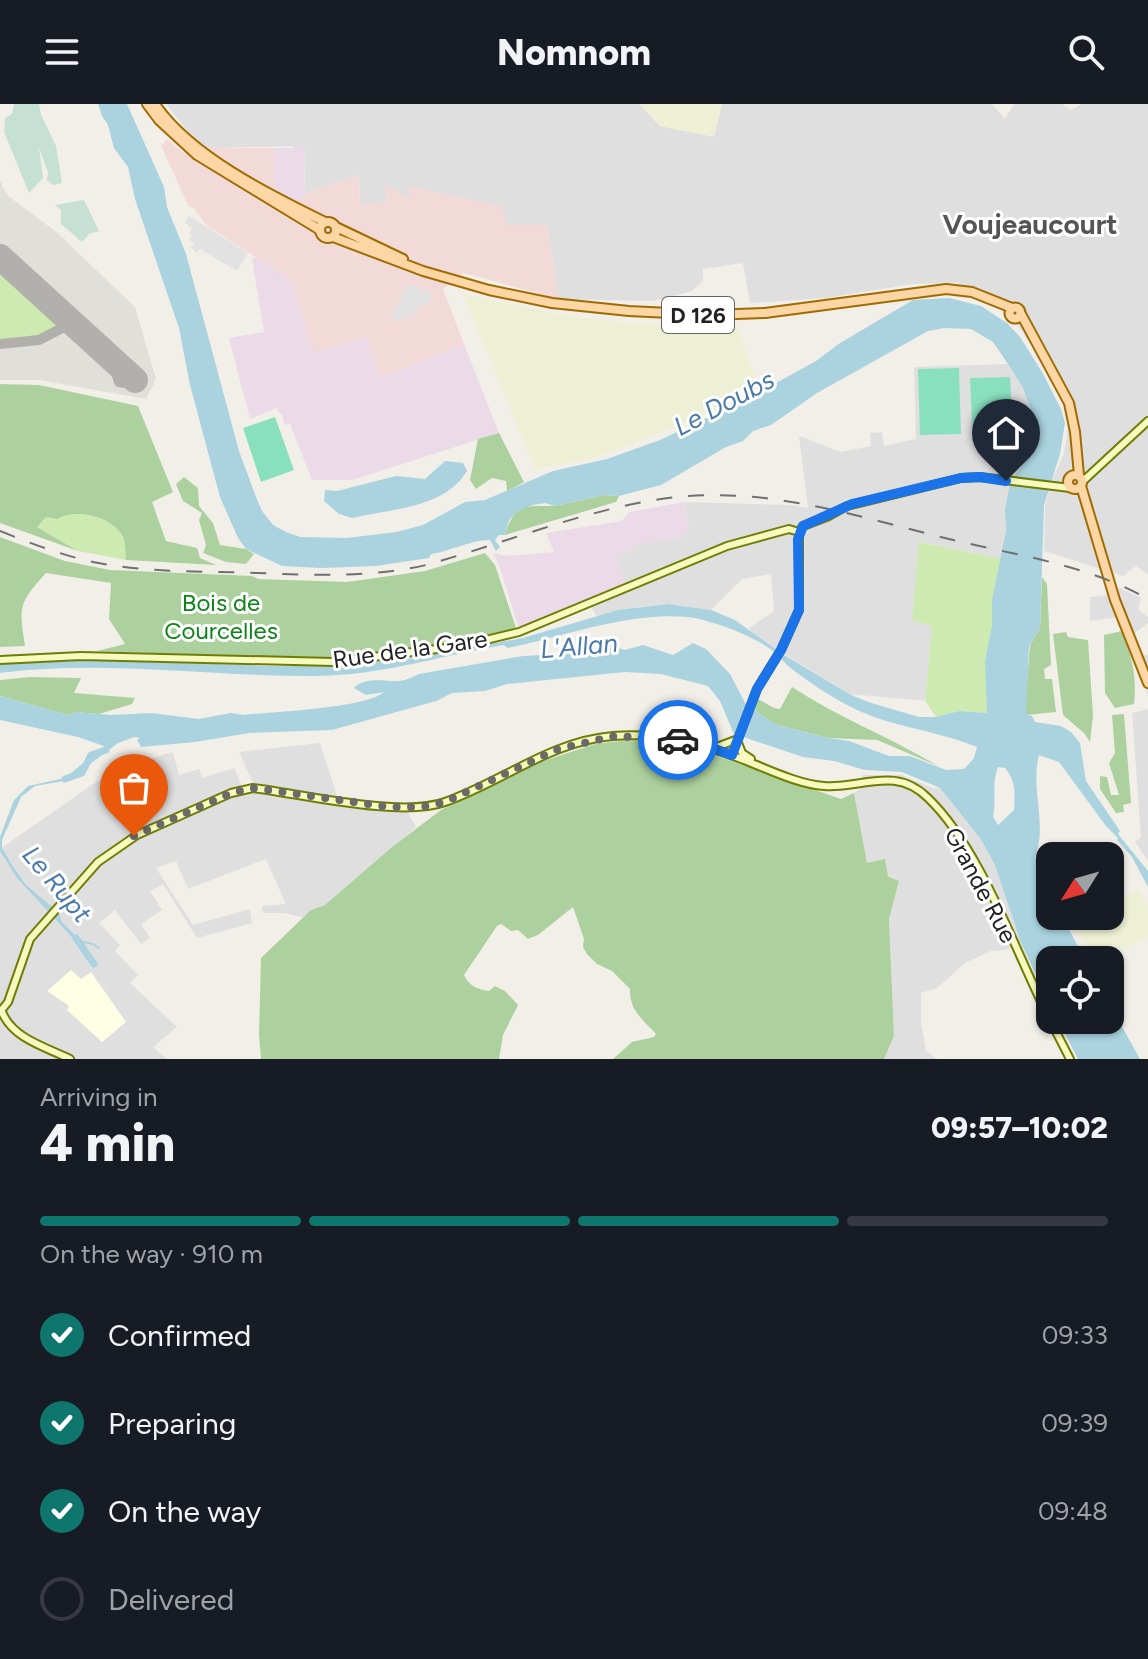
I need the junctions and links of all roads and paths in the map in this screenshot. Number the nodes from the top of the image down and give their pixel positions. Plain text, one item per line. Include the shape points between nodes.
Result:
1 (147, 104) edge
2 (155, 104) edge
3 (325, 222) junction
4 (336, 227) junction
5 (320, 230) junction
6 (333, 237) junction
7 (573, 306) junction
8 (1148, 421) edge
9 (1078, 480) junction
10 (799, 532) junction
11 (0, 660) edge
12 (1148, 683) edge
13 (738, 739) junction
14 (713, 749) junction
15 (732, 755) junction
16 (767, 769) junction
17 (1036, 991) edge
18 (1, 1012) edge
19 (1057, 1034) edge
20 (70, 1059) edge
21 (1070, 1059) edge

1 - 5 main road via 197,155
2 - 3 main road via 225,166
3 - 4 main road
3 - 5 main road
4 - 6 main road
4 - 7 main road, D 126 via 455,279
5 - 6 main road via 324,237
6 - 7 main road, D 126 via 457,282
7 - 9 main road, D 126 via 710,315 765,313 930,289 987,297 1014,313 1069,403
8 - 9 main road
9 - 10 main road via 1055,488 961,478 852,504
9 - 12 main road via 1115,600
10 - 11 main road, Rue de la Gare via 789,529 727,546 557,619 461,646 333,662 81,656
10 - 13 main road via 799,610 757,689
13 - 14 main road
13 - 15 main road
13 - 16 main road via 742,753
14 - 15 main road, Grande Rue
14 - 18 main road, Grande Rue via 663,737 608,737 541,756 445,802 422,807 253,788 231,793 134,836 98,862 30,939
15 - 16 main road, Grande Rue
16 - 17 main road, Grande Rue via 823,786 877,779 923,793 944,815 977,868
18 - 20 main road via 21,1035
19 - 21 main road, Grande Rue

